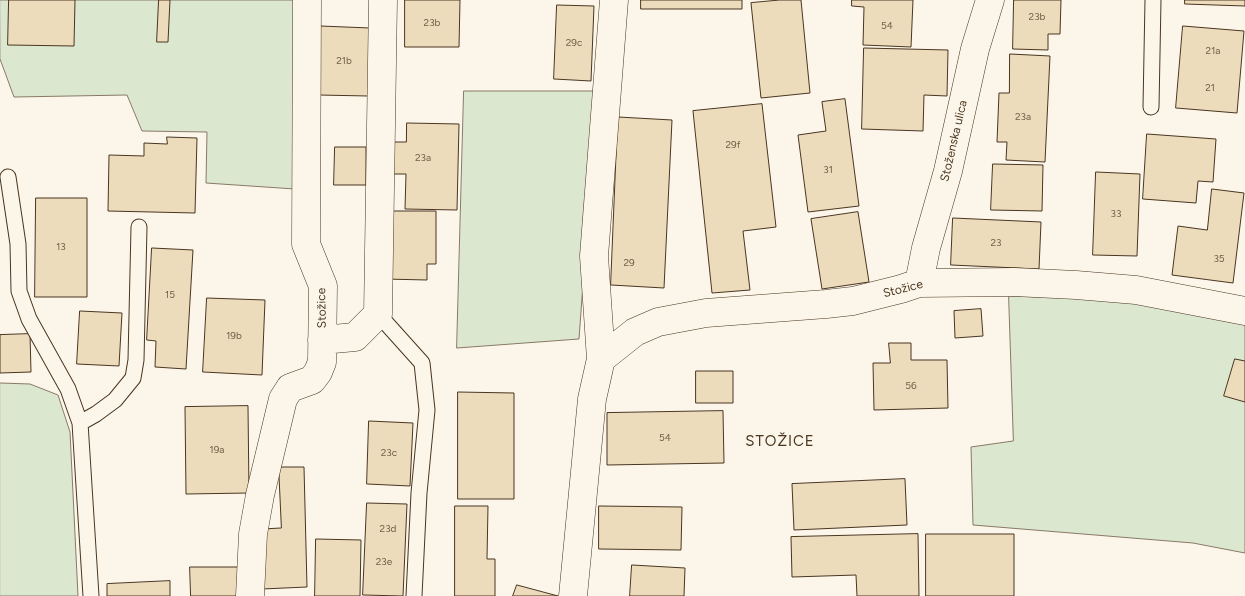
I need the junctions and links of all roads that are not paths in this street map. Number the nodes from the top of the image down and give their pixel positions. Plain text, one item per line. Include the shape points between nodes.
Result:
1 (307, 0) edge
2 (383, 0) edge
3 (614, 0) edge
4 (990, 0) edge
5 (1153, 0) edge
6 (1151, 107) dead end
7 (8, 177) dead end
8 (139, 227) dead end
9 (919, 283) junction
10 (1245, 310) edge
11 (378, 314) junction
12 (322, 340) junction
13 (601, 359) junction
14 (80, 423) junction
15 (92, 596) edge
16 (250, 596) edge
17 (414, 596) edge
18 (573, 596) edge

1 - 12 street, Stožice via 306,244 323,286
2 - 11 street
3 - 13 street via 594,256
4 - 9 street, Stoženska ulica via 975,49
5 - 6 lane
7 - 14 lane via 18,244 19,290 29,319 68,389
8 - 14 lane via 133,378 114,400
9 - 10 street, Stožice via 1076,285 1136,290
9 - 13 street, Stožice via 853,301 706,313 658,322 634,332
11 - 12 street via 355,337
11 - 17 lane via 422,362 427,410
12 - 16 street, Stožice via 322,362 318,372 312,380 290,388 283,399 253,534
13 - 18 street via 592,399
14 - 15 lane

